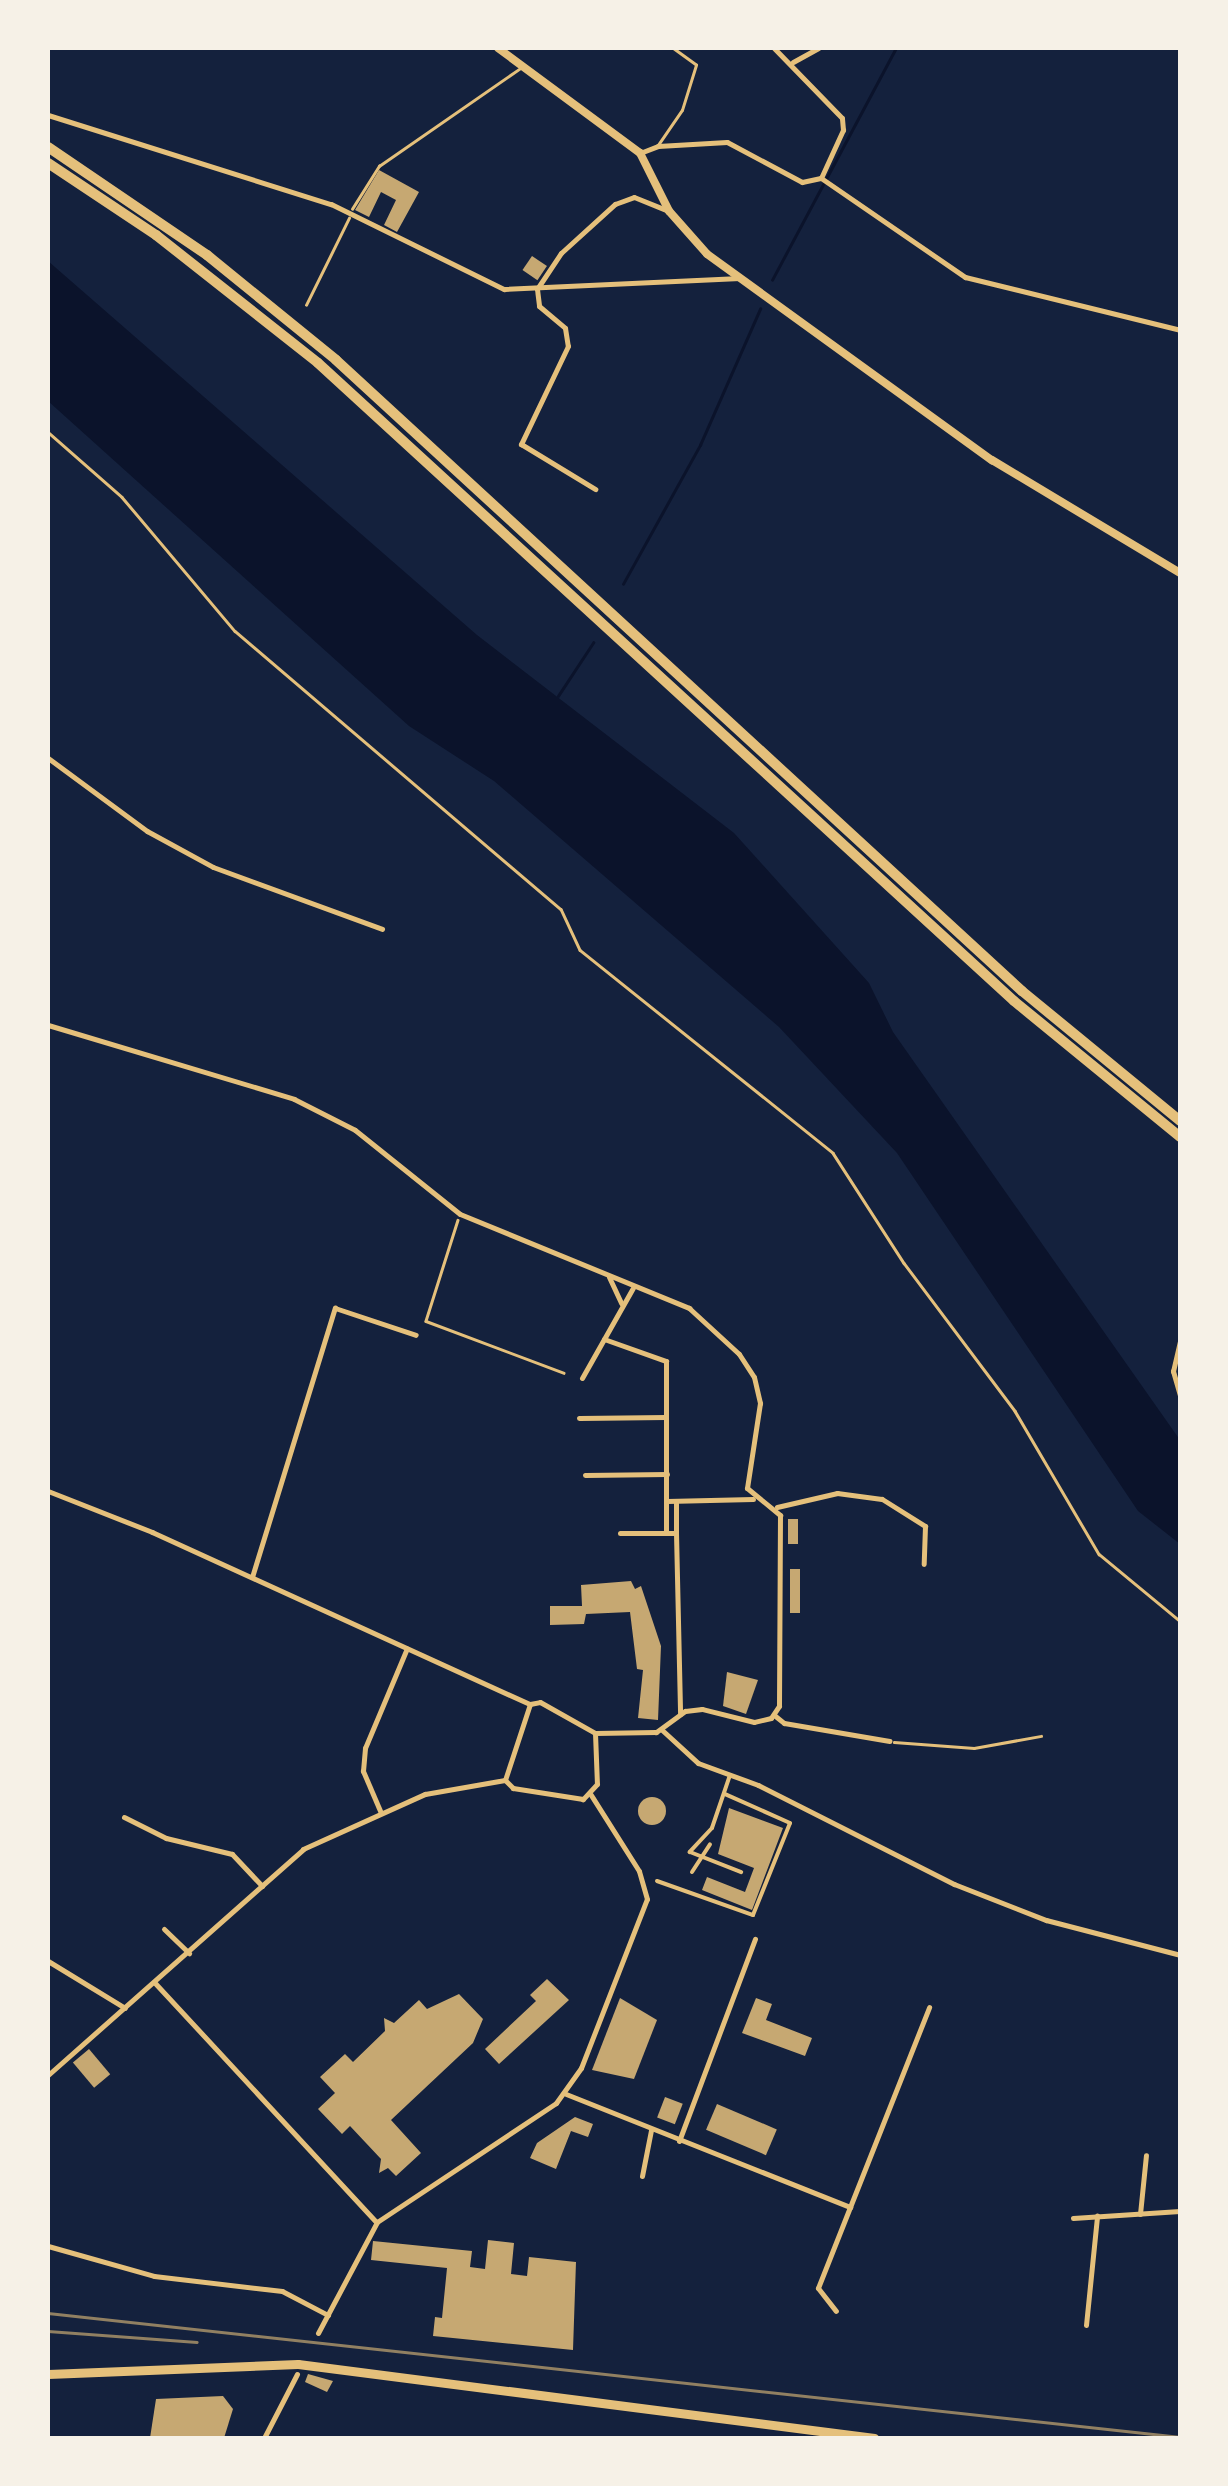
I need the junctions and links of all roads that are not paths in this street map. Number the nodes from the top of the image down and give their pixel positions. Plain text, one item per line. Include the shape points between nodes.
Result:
1 (498, 48) edge
2 (673, 48) edge
3 (774, 48) edge
4 (818, 48) edge
5 (793, 62) junction
6 (523, 66) junction
7 (48, 115) edge
8 (658, 146) junction
9 (48, 147) edge
10 (640, 153) junction
11 (48, 163) edge
12 (824, 178) junction
13 (352, 209) dead end
14 (670, 211) junction
15 (348, 218) dead end
16 (740, 278) junction
17 (537, 289) junction
18 (306, 305) dead end
19 (1180, 330) edge
20 (596, 489) dead end
21 (1180, 573) edge
22 (48, 758) edge
23 (382, 929) dead end
24 (48, 1025) edge
25 (1180, 1121) edge
26 (1180, 1138) edge
27 (607, 1274) junction
28 (633, 1288) junction
29 (621, 1303) junction
30 (416, 1335) dead end
31 (604, 1340) junction
32 (1180, 1341) edge
33 (582, 1378) dead end
34 (1180, 1394) edge
35 (580, 1418) dead end
36 (666, 1418) junction
37 (667, 1474) junction
38 (586, 1475) dead end
39 (48, 1492) edge
40 (753, 1499) junction
41 (667, 1500) junction
42 (676, 1501) junction
43 (777, 1508) junction
44 (620, 1533) dead end
45 (666, 1533) junction
46 (676, 1537) junction
47 (924, 1564) dead end
48 (252, 1577) junction
49 (408, 1648) junction
50 (530, 1704) junction
51 (680, 1714) junction
52 (775, 1714) junction
53 (662, 1729) junction
54 (596, 1733) junction
55 (889, 1742) road end
56 (730, 1775) junction
57 (505, 1780) junction
58 (725, 1794) junction
59 (591, 1796) junction
60 (381, 1813) junction
61 (124, 1817) dead end
62 (710, 1844) dead end
63 (704, 1858) junction
64 (692, 1872) dead end
65 (741, 1872) dead end
66 (656, 1881) dead end
67 (262, 1886) junction
68 (164, 1929) dead end
69 (755, 1939) dead end
70 (189, 1953) junction
71 (1180, 1955) edge
72 (48, 1961) edge
73 (154, 1982) junction
74 (929, 2007) dead end
75 (125, 2008) junction
76 (48, 2075) edge
77 (566, 2094) junction
78 (651, 2130) junction
79 (679, 2141) junction
80 (1146, 2155) dead end
81 (642, 2176) dead end
82 (850, 2207) junction
83 (1180, 2211) edge
84 (1140, 2214) junction
85 (1096, 2216) junction
86 (1073, 2218) dead end
87 (377, 2222) junction
88 (1180, 2244) edge
89 (48, 2246) edge
90 (1180, 2258) edge
91 (836, 2311) dead end
92 (328, 2315) junction
93 (1086, 2325) dead end
94 (318, 2333) dead end
95 (48, 2374) edge
96 (297, 2374) dead end
97 (264, 2438) edge
98 (874, 2438) edge

1 - 6 main road
2 - 8 lane via 696,65 682,110
3 - 5 street
4 - 5 street
5 - 12 street via 842,118
6 - 10 main road
6 - 13 lane via 378,166
7 - 17 street via 331,204 504,289
8 - 10 street
8 - 12 street via 727,142 802,182
9 - 25 highway via 207,255 336,360 1022,991
10 - 14 main road
11 - 26 highway via 156,235 318,363 1014,1000
12 - 19 street via 965,277
14 - 16 main road
14 - 17 street via 645,198 615,204 561,253
15 - 18 lane
16 - 17 street
16 - 21 main road via 992,460
17 - 20 street via 539,306 569,337 521,444
22 - 23 street via 147,831 213,867
24 - 27 street via 294,1098 355,1130 460,1214
27 - 28 street
27 - 29 street
28 - 29 street
28 - 40 street via 703,1318 750,1369 760,1403 746,1478
29 - 31 street
30 - 48 street via 334,1308
31 - 33 street
31 - 36 street via 664,1357
32 - 34 street via 1173,1371
35 - 36 street
36 - 37 street
37 - 38 street
37 - 41 street
39 - 48 street
40 - 42 street
40 - 43 street
41 - 42 street
41 - 45 street
42 - 46 street
43 - 47 street via 837,1492 882,1499 926,1526
43 - 52 street via 782,1695
44 - 45 street
45 - 46 street
46 - 51 street
48 - 49 street
49 - 50 street
49 - 60 street via 366,1748 363,1771
50 - 54 street via 581,1720
50 - 57 street
51 - 52 street via 702,1710 754,1722
51 - 53 street
52 - 55 street via 784,1723
53 - 54 street
53 - 56 street via 687,1756
54 - 59 street
56 - 58 street
56 - 71 street via 1019,1910
57 - 59 street via 522,1790
57 - 60 street via 446,1787
58 - 63 street via 718,1820 690,1852
58 - 66 street via 790,1824 756,1910 750,1915
59 - 77 street via 639,1871 646,1899
60 - 67 street via 310,1844
61 - 67 street via 166,1838 232,1854
62 - 63 street
63 - 64 street
63 - 65 street
67 - 70 street
68 - 70 street
69 - 79 street
70 - 73 street
72 - 75 street
73 - 75 street
73 - 87 street
74 - 82 street
75 - 76 street
77 - 78 street
77 - 87 street
78 - 79 street
78 - 81 street
79 - 82 street
80 - 84 street
82 - 91 street via 818,2288
83 - 84 street
84 - 85 street
85 - 86 street
85 - 93 street
87 - 92 street
88 - 90 street
89 - 92 street via 154,2276 282,2292
92 - 94 street
95 - 98 main road via 298,2364
96 - 97 street

